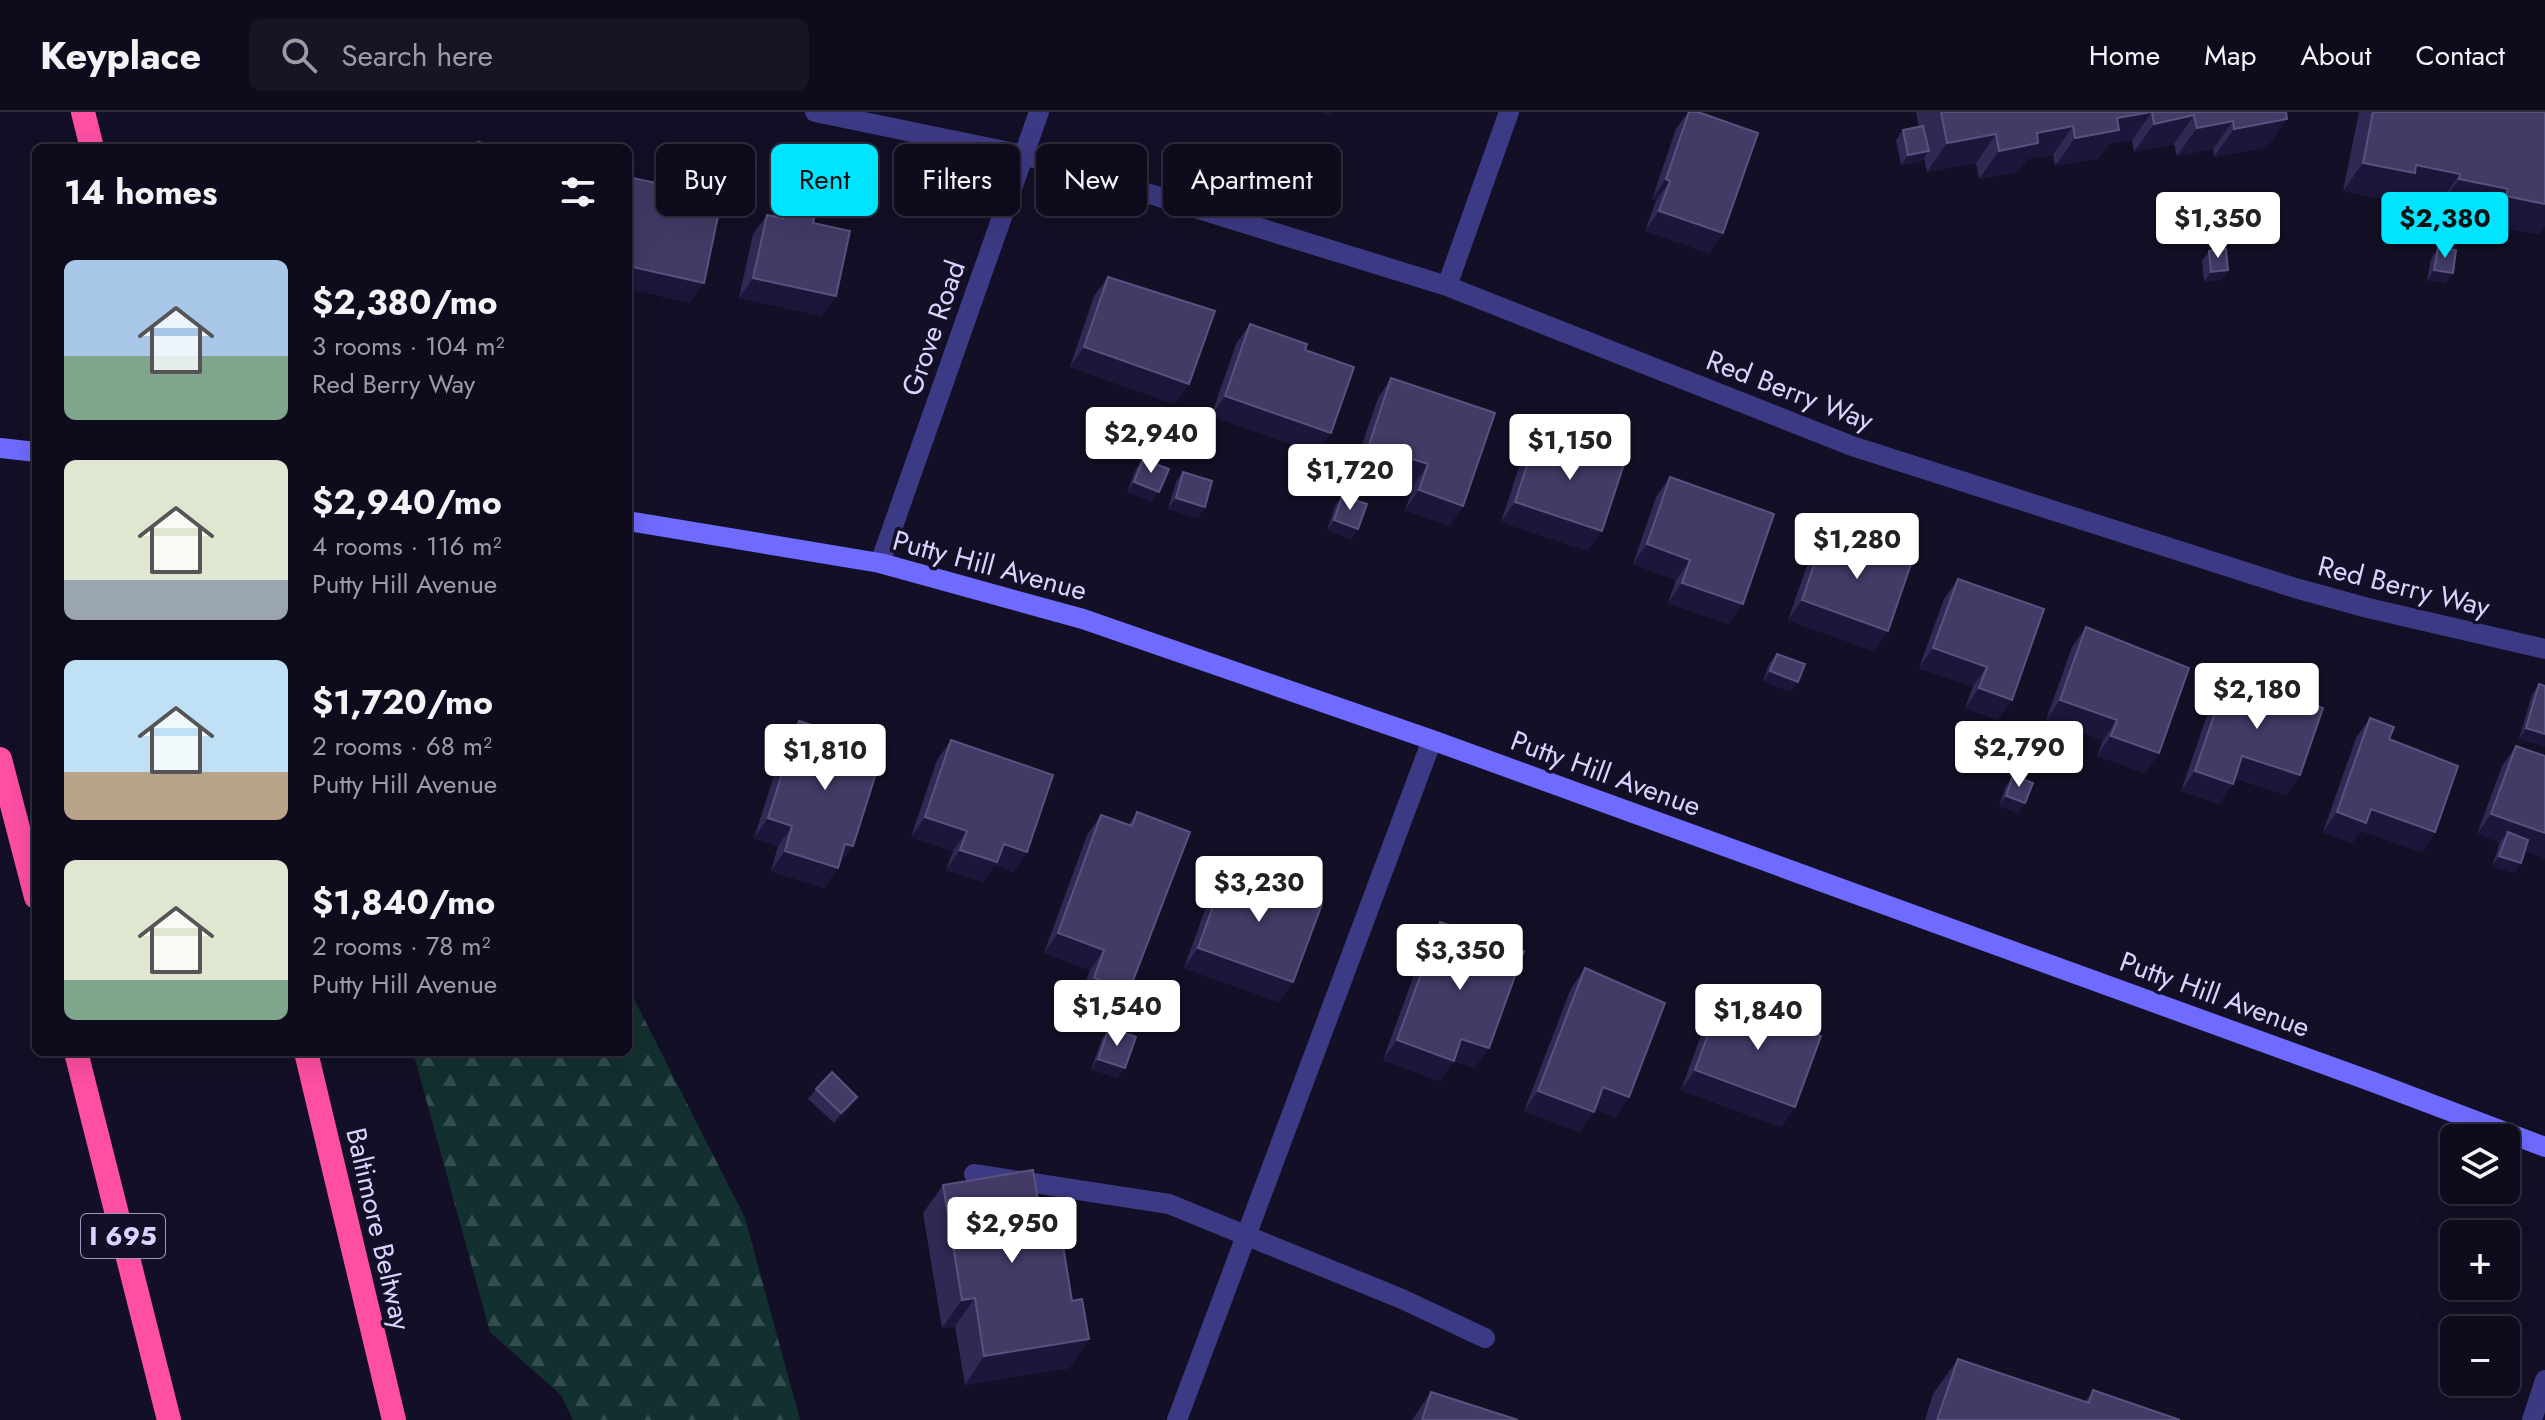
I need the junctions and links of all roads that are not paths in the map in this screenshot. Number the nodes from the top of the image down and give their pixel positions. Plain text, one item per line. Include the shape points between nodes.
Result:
1 (83, 112) edge
2 (815, 112) edge
3 (1039, 112) edge
4 (1509, 112) edge
5 (91, 144) edge
6 (1024, 155) junction
7 (1447, 286) junction
8 (0, 448) edge
9 (32, 452) edge
10 (632, 522) edge
11 (880, 563) junction
12 (2545, 649) edge
13 (1432, 740) junction
14 (0, 759) edge
15 (32, 882) edge
16 (77, 1056) edge
17 (307, 1056) edge
18 (2545, 1147) edge
19 (974, 1174) dead end
20 (1245, 1236) junction
21 (1485, 1338) dead end
22 (2545, 1380) edge
23 (169, 1420) edge
24 (394, 1420) edge
25 (1177, 1420) edge
26 (2532, 1420) edge

1 - 5 highway
2 - 6 street, Red Berry Way
3 - 6 street, Grove Road
4 - 7 street
6 - 7 street, Red Berry Way
6 - 11 street, Grove Road
7 - 12 street, Red Berry Way via 1867,450 2295,588
8 - 9 main road
10 - 11 main road, Putty Hill Avenue
11 - 13 main road, Putty Hill Avenue via 1083,619
13 - 18 main road, Putty Hill Avenue
13 - 20 street
14 - 15 highway
16 - 23 highway, I 695
17 - 24 highway, Baltimore Beltway
19 - 20 street via 1169,1204
20 - 21 street
20 - 25 street
22 - 26 street

